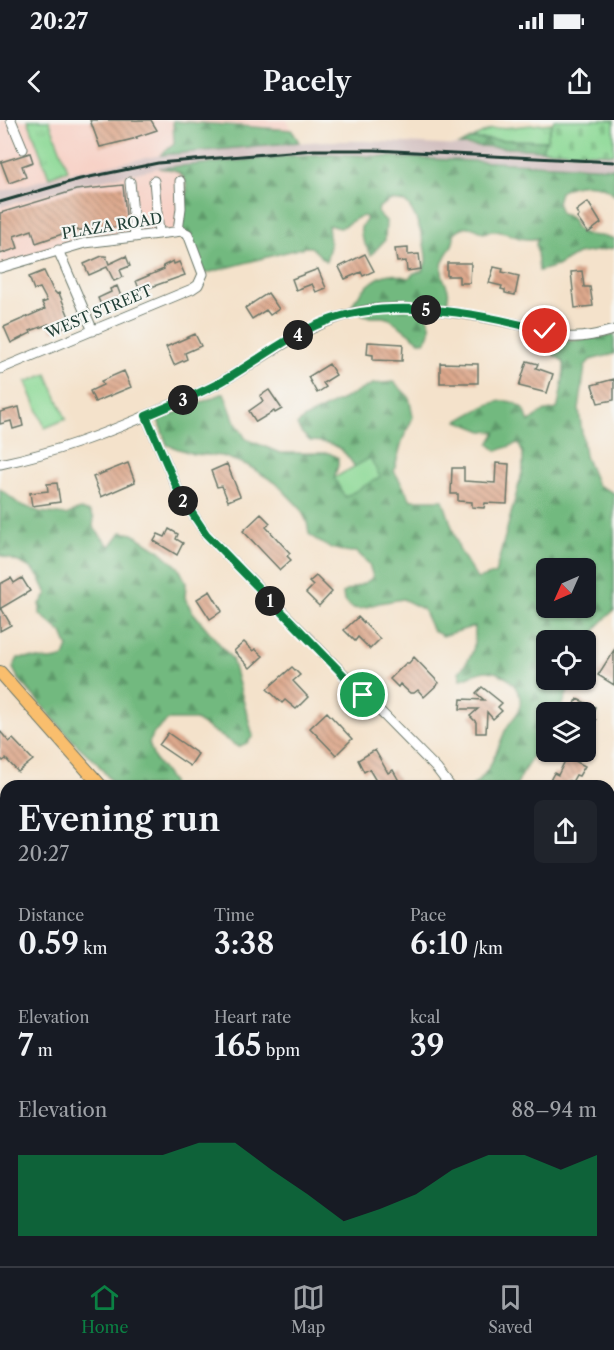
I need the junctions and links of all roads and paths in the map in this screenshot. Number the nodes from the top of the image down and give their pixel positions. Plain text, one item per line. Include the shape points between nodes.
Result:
1 (11, 120) edge
2 (23, 149) dead end
3 (154, 181) dead end
4 (180, 181) dead end
5 (130, 182) dead end
6 (178, 231) junction
7 (159, 233) junction
8 (135, 236) junction
9 (58, 250) junction
10 (0, 268) edge
11 (203, 274) joint
12 (614, 330) edge
13 (93, 331) junction
14 (0, 369) edge
15 (146, 416) junction
16 (0, 464) edge
17 (0, 672) edge
18 (96, 780) edge
19 (445, 780) edge

1 - 2 street
3 - 7 street
4 - 6 street
5 - 8 street
6 - 7 street, PLAZA ROAD
6 - 11 street, PLAZA ROAD via 188,234
7 - 8 street, PLAZA ROAD
8 - 9 street, PLAZA ROAD
9 - 10 street, PLAZA ROAD
9 - 13 street
11 - 13 street, WEST STREET via 192,289
12 - 15 street via 571,337 477,316 417,309 368,309 323,322 221,382
13 - 14 street, WEST STREET
15 - 16 street via 68,447
15 - 19 street via 180,495 206,534
17 - 18 main road

